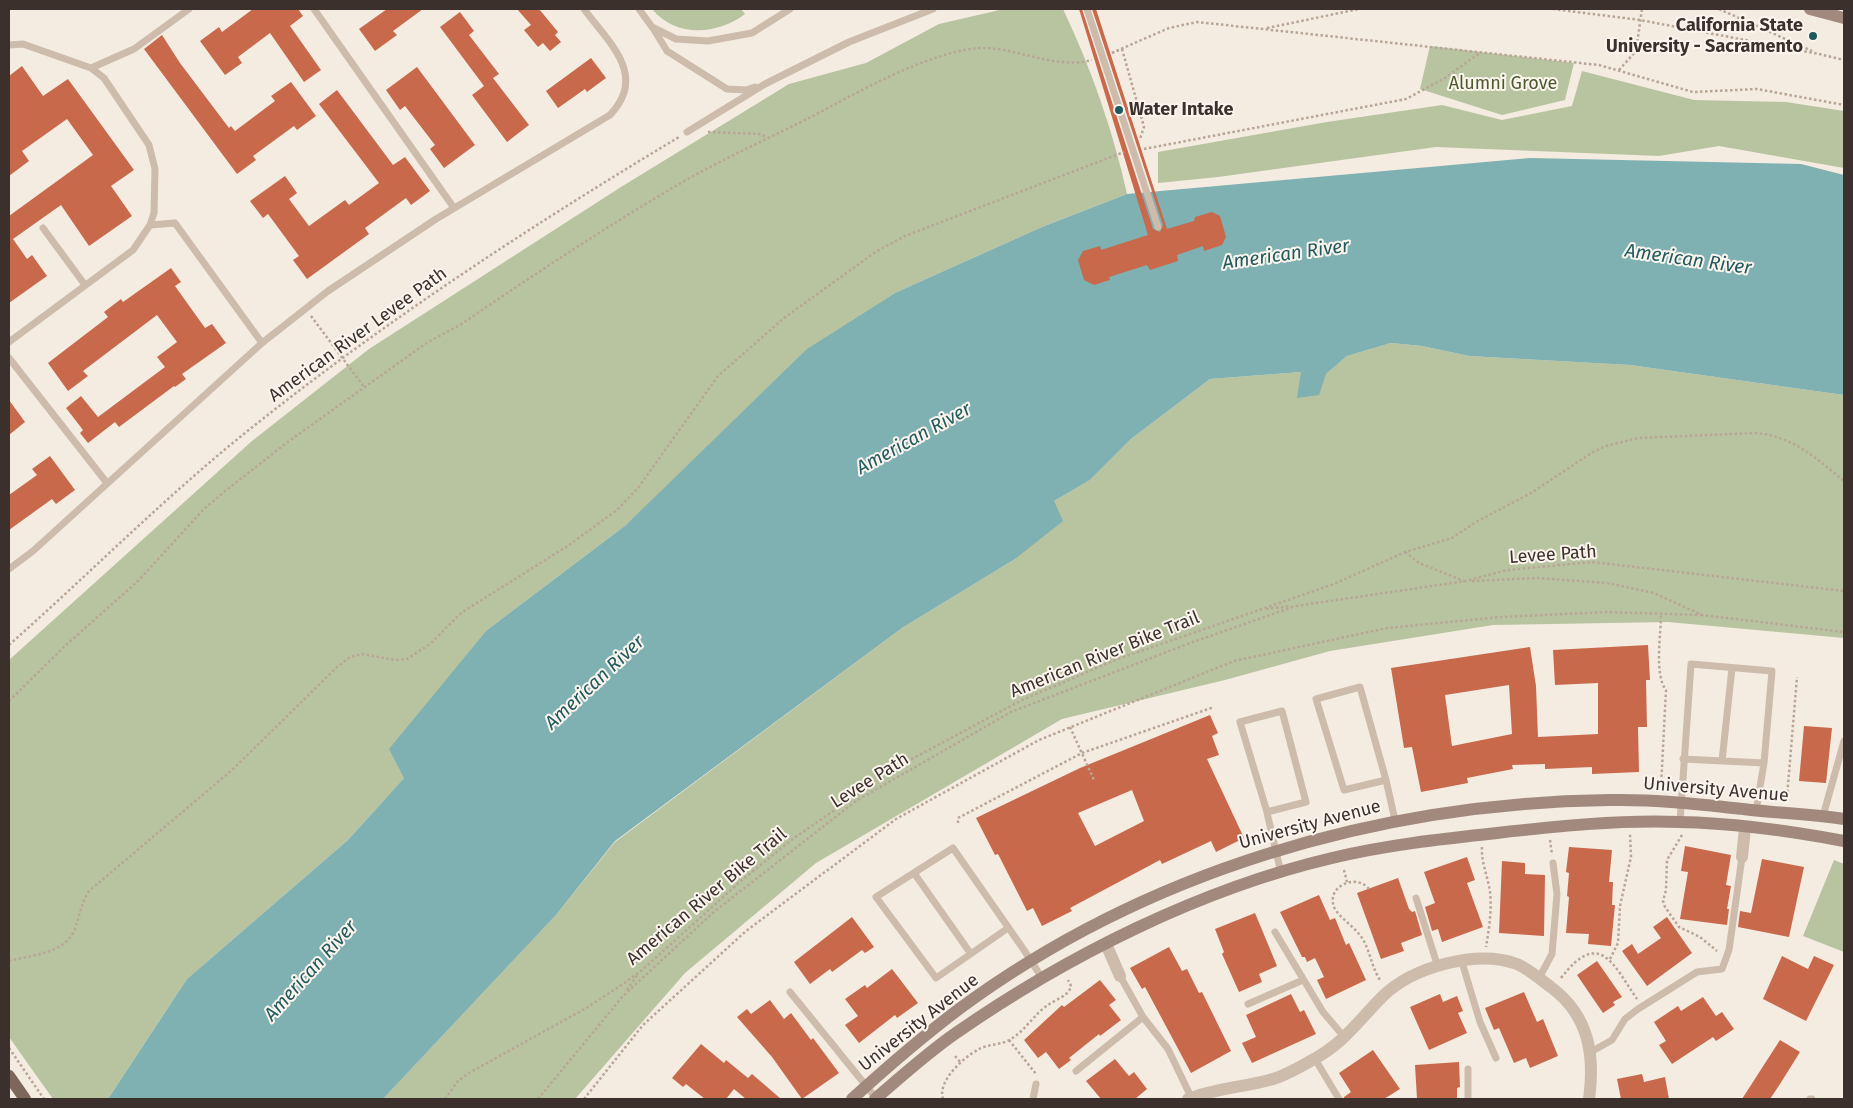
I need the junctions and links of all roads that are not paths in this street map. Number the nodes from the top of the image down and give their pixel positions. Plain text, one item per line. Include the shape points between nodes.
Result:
1 (189, 9) edge
2 (314, 9) edge
3 (584, 9) edge
4 (639, 9) edge
5 (790, 9) edge
6 (933, 9) edge
7 (1087, 9) edge
8 (1810, 9) edge
9 (1844, 18) edge
10 (652, 26) junction
11 (9, 36) edge
12 (12, 45) edge
13 (91, 68) junction
14 (765, 84) junction
15 (687, 132) road end
16 (454, 208) junction
17 (150, 225) junction
18 (1158, 227) dead end
19 (43, 228) dead end
20 (85, 285) junction
21 (9, 342) edge
22 (262, 342) junction
23 (9, 358) edge
24 (107, 484) junction
25 (9, 568) edge
26 (1732, 668) junction
27 (1844, 741) edge
28 (1683, 759) junction
29 (1722, 761) junction
30 (1764, 762) junction
31 (1386, 780) junction
32 (1681, 803) junction
33 (1756, 810) junction
34 (1266, 812) junction
35 (1823, 816) junction
36 (1844, 819) edge
37 (1395, 820) junction
38 (1681, 828) junction
39 (1745, 828) junction
40 (1844, 841) edge
41 (1276, 850) junction
42 (1742, 857) joint
43 (1553, 863) road end
44 (914, 873) junction
45 (1281, 873) junction
46 (1416, 898) dead end
47 (1008, 928) junction
48 (1275, 932) dead end
49 (1106, 944) junction
50 (971, 954) junction
51 (1461, 959) junction
52 (1032, 962) junction
53 (1438, 967) junction
54 (1120, 976) joint
55 (1042, 978) junction
56 (1539, 978) junction
57 (1303, 980) junction
58 (790, 992) dead end
59 (1248, 1004) dead end
60 (1143, 1017) junction
61 (1345, 1038) junction
62 (1589, 1054) junction
63 (1496, 1058) dead end
64 (1315, 1059) junction
65 (1468, 1069) dead end
66 (1076, 1071) dead end
67 (9, 1076) edge
68 (1036, 1084) road end
69 (866, 1086) junction
70 (25, 1099) edge
71 (852, 1099) edge
72 (876, 1099) edge
73 (1033, 1099) edge
74 (1191, 1099) edge
75 (1339, 1099) edge
76 (1468, 1099) edge
77 (1589, 1099) edge

1 - 13 lane via 134,49
2 - 16 lane
3 - 16 lane via 624,65 627,83 619,105 610,115
4 - 10 lane
5 - 10 lane via 752,33 708,41 676,39
6 - 14 lane via 850,42
7 - 18 lane, bridge
8 - 9 street
10 - 14 lane via 667,51 727,89 746,90
11 - 12 lane
12 - 13 lane via 32,47
13 - 17 lane via 104,78 153,156 156,168 154,213
14 - 15 lane
16 - 22 lane via 392,246
17 - 20 lane via 132,250
17 - 22 lane via 175,223
19 - 20 lane
20 - 21 lane
22 - 24 lane
23 - 24 lane
24 - 25 lane via 33,551
26 - 28 lane via 1691,664
26 - 29 lane
26 - 30 lane via 1772,671
27 - 35 lane
28 - 29 lane
28 - 32 lane
29 - 30 lane
30 - 33 lane
31 - 31 lane via 1360,687 1316,699 1344,790
31 - 37 lane
32 - 33 street, University Avenue
32 - 37 street, University Avenue via 1628,800 1547,802
32 - 38 lane
33 - 35 street, University Avenue
34 - 34 lane via 1240,722 1282,711 1306,802
34 - 41 lane
35 - 36 street, University Avenue
37 - 41 street, University Avenue
38 - 39 street, University Avenue
38 - 45 street, University Avenue via 1542,827 1442,838 1380,848
39 - 40 street, University Avenue via 1790,831
39 - 42 street
41 - 45 lane
41 - 52 street, University Avenue via 1227,867 1111,917
42 - 62 lane via 1730,950 1722,969 1697,972 1642,1006 1625,1019 1612,1040
43 - 56 lane via 1557,894 1552,954
44 - 47 lane via 953,848
44 - 50 lane
44 - 50 lane via 876,897 936,978
45 - 49 street, University Avenue via 1221,892
46 - 53 lane
47 - 50 lane
47 - 52 lane
48 - 57 lane
49 - 54 street
49 - 55 street, University Avenue
51 - 53 street
51 - 56 street via 1517,964
51 - 63 lane via 1480,1022
52 - 55 lane
52 - 69 street, University Avenue via 960,1009
53 - 61 street via 1408,978 1388,992
54 - 60 lane
55 - 72 street, University Avenue via 954,1034
56 - 62 street via 1568,1001 1577,1013 1588,1037
57 - 59 lane
57 - 61 lane via 1323,1012
58 - 69 lane
60 - 66 lane
60 - 74 lane via 1168,1049
61 - 64 street
62 - 77 street
64 - 74 street via 1275,1079
64 - 75 lane
65 - 76 lane
67 - 70 main road
68 - 73 lane
69 - 71 street, University Avenue
69 - 72 lane

